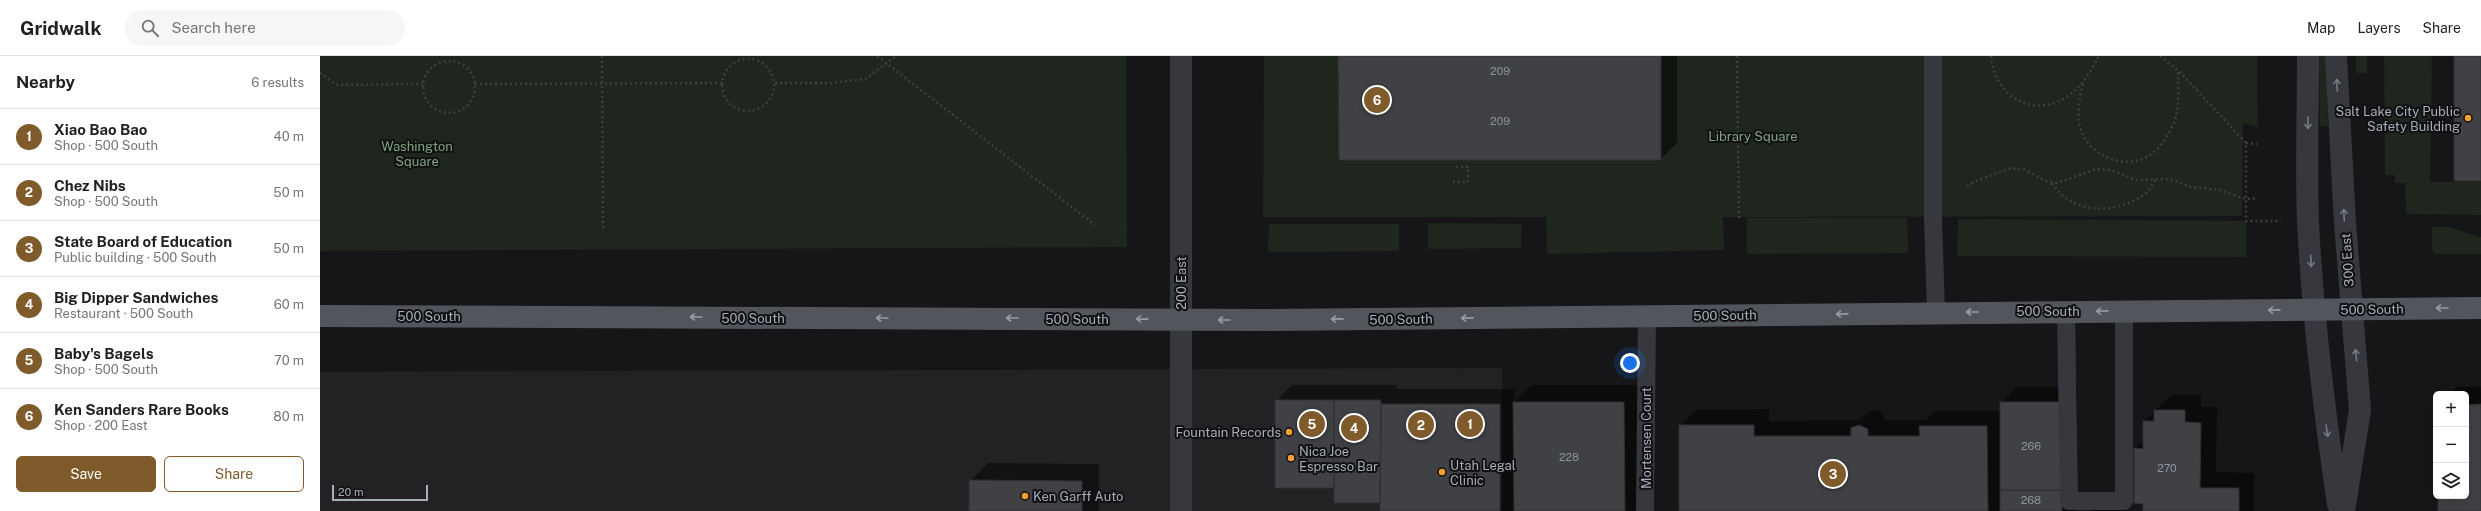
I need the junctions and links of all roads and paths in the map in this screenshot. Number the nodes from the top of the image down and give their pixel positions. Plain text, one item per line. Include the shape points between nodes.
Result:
1 (602, 56) edge
2 (877, 56) edge
3 (896, 56) edge
4 (1181, 56) edge
5 (1737, 56) edge
6 (1933, 56) edge
7 (1991, 56) edge
8 (2099, 56) edge
9 (2160, 56) edge
10 (2308, 56) edge
11 (2336, 56) edge
12 (887, 64) junction
13 (2178, 70) junction
14 (320, 73) edge
15 (723, 83) junction
16 (775, 83) junction
17 (423, 84) junction
18 (475, 84) junction
19 (2083, 84) junction
20 (601, 85) junction
21 (2246, 143) junction
22 (2257, 144) dead end
23 (1454, 167) dead end
24 (2156, 180) junction
25 (1452, 182) dead end
26 (2052, 182) junction
27 (1967, 186) dead end
28 (2257, 198) dead end
29 (2246, 199) junction
30 (1739, 220) dead end
31 (2272, 220) dead end
32 (1095, 225) dead end
33 (602, 230) dead end
34 (2481, 308) edge
35 (2314, 310) junction
36 (2351, 310) junction
37 (2066, 311) junction
38 (2124, 311) junction
39 (1936, 312) junction
40 (320, 316) edge
41 (1647, 316) junction
42 (1181, 320) junction
43 (2068, 506) edge
44 (1181, 511) edge
45 (1646, 511) edge
46 (2339, 511) edge
47 (2344, 511) edge

1 - 20 path
2 - 12 path
3 - 12 path
4 - 42 street, 200 East
5 - 30 path
6 - 39 lane
7 - 19 path via 1992,67 2003,89 2012,98 2024,104 2042,106 2064,99
8 - 19 path
9 - 13 path
10 -> 35 street via 2308,222
36 -> 11 street, 300 East
12 - 16 path via 865,79 831,83
12 - 32 path
13 - 19 path via 2178,105 2172,125 2160,146 2146,158 2107,158 2088,145 2079,122
13 - 21 path
14 - 17 path via 337,85
15 - 16 path via 730,67 744,59 753,59 767,67
15 - 16 path via 727,99 732,106 749,111 765,105 770,99
15 - 20 path
17 - 18 path via 430,70 437,64 453,62 468,69
17 - 18 path via 427,101 440,112 449,113 457,112 471,101
18 - 20 path
20 - 33 path
21 - 22 path
21 - 29 path
23 - 25 path via 1468,167 1468,182
24 - 26 path via 2136,180 2110,170 2096,169 2057,183
24 - 26 path via 2144,196 2109,208 2079,206 2060,195
24 - 29 path via 2181,182 2191,188 2220,190
26 - 27 path via 2023,169 2011,168
28 - 29 path
29 - 31 path via 2246,220
34 -> 36 main road, 500 South
35 - 36 main road, 500 South
35 -> 38 main road, 500 South
35 -> 46 street via 2322,393
47 -> 36 street, 300 East via 2360,410
38 -> 37 main road, 500 South
37 -> 39 main road, 500 South
37 - 43 lane
38 - 43 lane via 2124,501
39 -> 41 main road, 500 South
42 -> 40 main road, 500 South
41 -> 42 main road, 500 South
41 - 45 lane, Mortensen Court
42 - 44 street, 200 East

